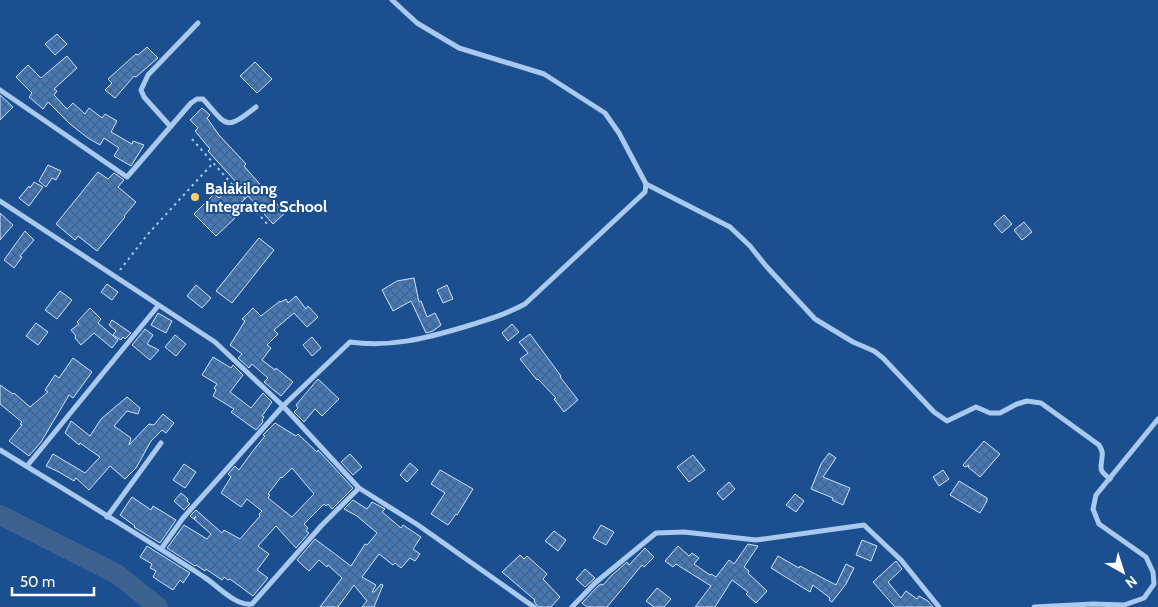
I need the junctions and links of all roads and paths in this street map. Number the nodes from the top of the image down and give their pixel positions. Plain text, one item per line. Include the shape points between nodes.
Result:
1 (392, 0) edge
2 (198, 22) dead end
3 (0, 90) edge
4 (256, 107) dead end
5 (170, 126) junction
6 (192, 139) dead end
7 (213, 163) junction
8 (646, 184) junction
9 (0, 202) edge
10 (269, 226) dead end
11 (114, 278) junction
12 (158, 306) junction
13 (283, 406) junction
14 (1158, 419) edge
15 (161, 443) dead end
16 (0, 450) edge
17 (26, 466) junction
18 (1110, 479) junction
19 (359, 488) junction
20 (107, 517) junction
21 (161, 549) junction
22 (534, 607) edge
23 (572, 607) edge
24 (939, 607) edge
25 (1034, 607) edge

1 - 8 street via 417,22 459,48 544,74 605,113
2 - 5 street via 148,75 141,90
3 - 5 street via 127,177
4 - 5 street via 237,122 230,123 224,122 204,99 197,99
6 - 7 path
7 - 10 path
7 - 11 path via 148,234
8 - 13 street via 645,192 525,304 505,314 413,341 350,342
8 - 18 street via 730,227 815,319 874,351 934,412 947,421 976,408 1000,413 1027,401 1041,403 1099,445 1103,456 1102,473
9 - 11 street
11 - 12 street
12 - 13 street via 215,342
12 - 17 street
13 - 19 street
13 - 21 street via 183,518
14 - 18 street
15 - 20 street
16 - 17 street
17 - 20 street
18 - 25 street via 1096,496 1093,509 1099,524 1146,557 1154,584 1144,598 1124,605
19 - 21 street via 322,524 252,604 239,604
19 - 22 street via 418,525
20 - 21 street
23 - 24 street via 594,583 656,533 684,532 756,540 864,525 901,560

